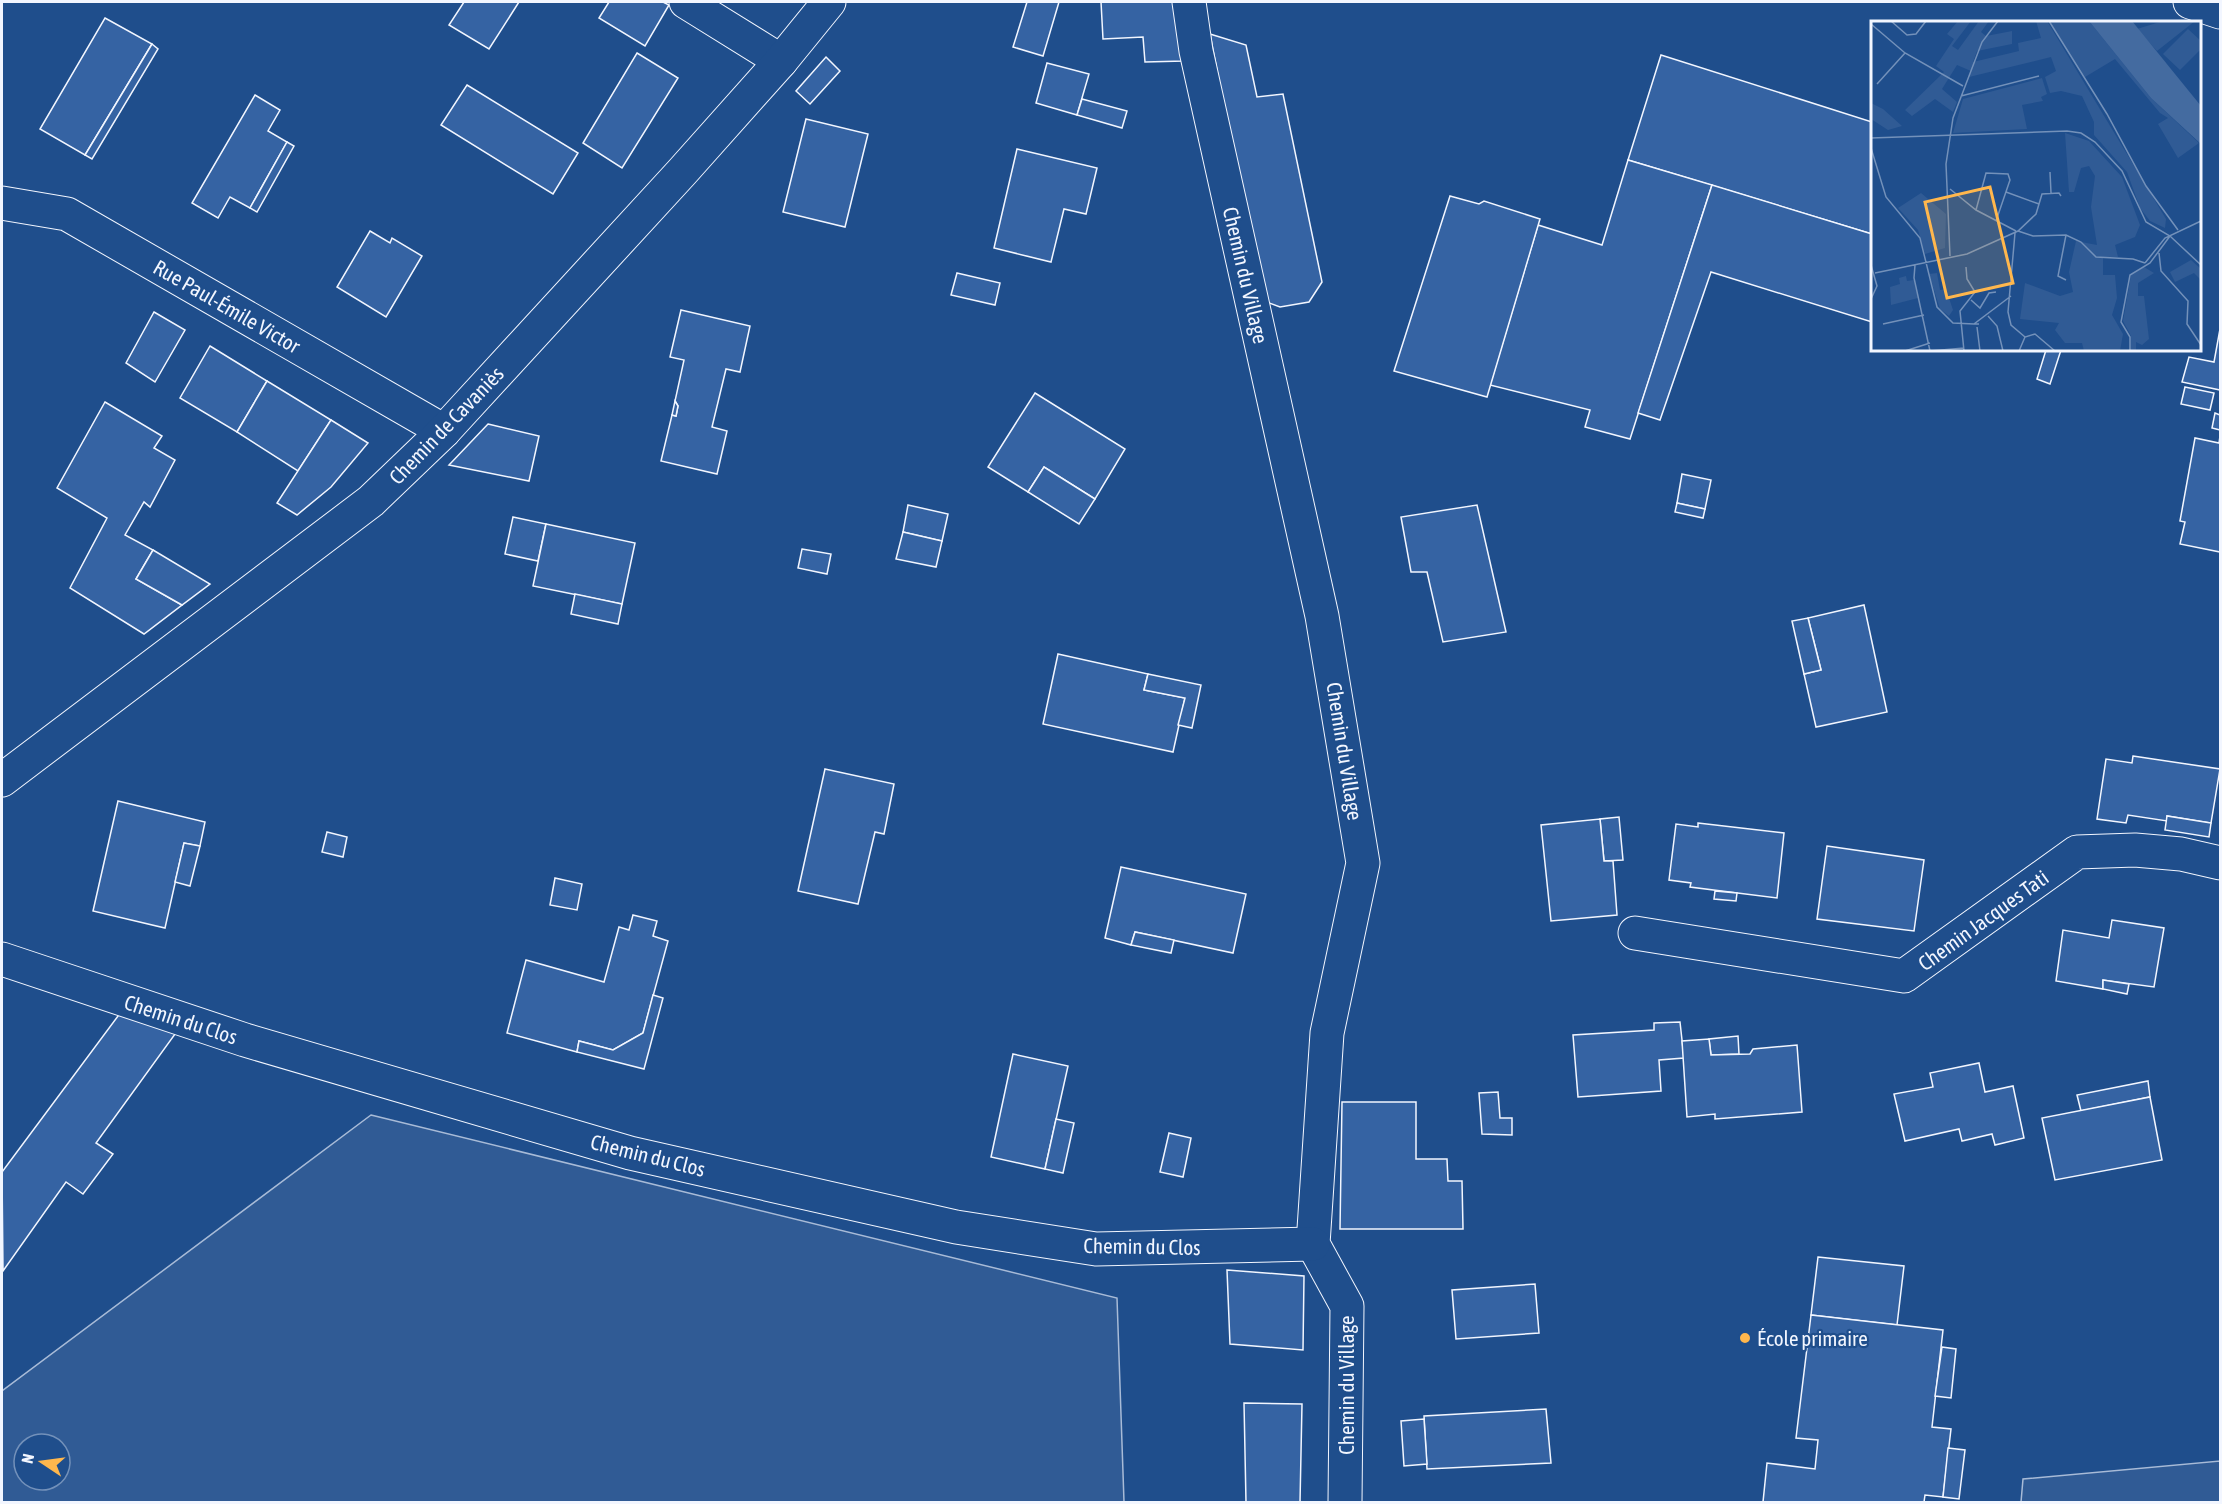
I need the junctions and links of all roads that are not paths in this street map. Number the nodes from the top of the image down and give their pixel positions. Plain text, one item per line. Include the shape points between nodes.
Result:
1 (686, 2) edge
2 (829, 2) edge
3 (1189, 2) edge
4 (2190, 2) edge
5 (2220, 12) edge
6 (781, 61) junction
7 (2, 203) edge
8 (444, 431) junction
9 (2, 780) edge
10 (2220, 863) edge
11 (1635, 933) dead end
12 (2, 959) edge
13 (1313, 1244) junction
14 (1345, 1503) edge

1 - 6 street
2 - 6 street, Chemin de Cavaniès
3 - 13 street, Chemin du Village via 1196,51 1322,616 1363,862 1327,1033
4 - 5 street
6 - 8 street, Chemin de Cavaniès
7 - 8 street, Rue Paul-Émile Victor via 67,214
8 - 9 street, Chemin de Cavaniès via 370,501
10 - 11 street, Chemin Jacques Tati via 2135,849 2077,852 1904,976
12 - 13 street, Chemin du Clos via 245,1040 630,1153 945,1225 1096,1249
13 - 14 street, Chemin du Village via 1347,1305

